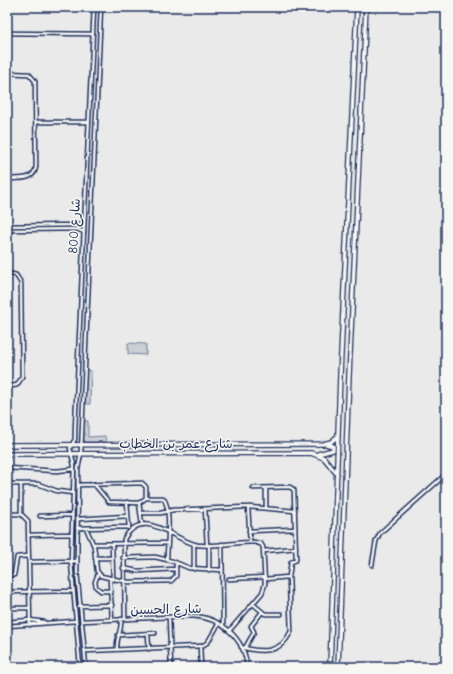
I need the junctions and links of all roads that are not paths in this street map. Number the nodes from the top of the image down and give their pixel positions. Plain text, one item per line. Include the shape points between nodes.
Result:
1 (94, 7) edge
2 (101, 7) edge
3 (357, 7) edge
4 (366, 7) edge
5 (7, 33) edge
6 (94, 34) junction
7 (7, 73) edge
8 (36, 122) junction
9 (89, 122) junction
10 (7, 179) edge
11 (86, 189) junction
12 (92, 189) junction
13 (84, 222) junction
14 (7, 226) edge
15 (26, 226) junction
16 (7, 230) edge
17 (26, 230) junction
18 (84, 233) junction
19 (7, 273) edge
20 (82, 274) junction
21 (88, 275) junction
22 (340, 375) junction
23 (349, 376) junction
24 (340, 385) junction
25 (348, 386) junction
26 (7, 387) edge
27 (338, 435) junction
28 (72, 444) junction
29 (81, 444) junction
30 (190, 444) junction
31 (323, 444) junction
32 (7, 445) edge
33 (71, 453) junction
34 (81, 453) junction
35 (190, 453) junction
36 (7, 454) edge
37 (318, 454) junction
38 (79, 466) junction
39 (7, 468) edge
40 (74, 468) junction
41 (337, 474) junction
42 (446, 474) edge
43 (7, 484) edge
44 (21, 484) junction
45 (94, 484) junction
46 (78, 485) junction
47 (253, 488) dead end
48 (266, 488) junction
49 (73, 493) junction
50 (146, 498) junction
51 (127, 502) junction
52 (139, 502) junction
53 (248, 507) junction
54 (266, 508) junction
55 (205, 509) junction
56 (295, 511) junction
57 (168, 512) junction
58 (142, 513) junction
59 (7, 514) edge
60 (21, 514) junction
61 (72, 515) junction
62 (40, 516) dead end
63 (128, 516) junction
64 (78, 518) junction
65 (142, 524) junction
66 (129, 527) junction
67 (78, 528) junction
68 (86, 528) junction
69 (295, 529) junction
70 (130, 531) junction
71 (249, 531) junction
72 (167, 532) junction
73 (71, 534) junction
74 (29, 535) junction
75 (250, 542) junction
76 (167, 543) junction
77 (93, 544) junction
78 (112, 544) junction
79 (123, 544) junction
80 (194, 544) junction
81 (222, 544) junction
82 (208, 545) junction
83 (296, 548) junction
84 (264, 551) junction
85 (29, 556) junction
86 (95, 558) junction
87 (112, 558) junction
88 (123, 558) junction
89 (167, 559) junction
90 (71, 561) junction
91 (77, 561) junction
92 (29, 562) junction
93 (176, 563) junction
94 (372, 565) dead end
95 (123, 568) junction
96 (194, 569) junction
97 (176, 570) junction
98 (209, 570) junction
99 (222, 570) junction
100 (333, 573) junction
101 (342, 573) junction
102 (98, 574) junction
103 (7, 576) edge
104 (289, 577) junction
105 (265, 578) junction
106 (112, 579) junction
107 (229, 579) dead end
108 (124, 582) junction
109 (333, 582) junction
110 (341, 583) junction
111 (29, 591) junction
112 (73, 591) junction
113 (111, 591) junction
114 (7, 592) edge
115 (254, 604) junction
116 (112, 605) junction
117 (79, 606) junction
118 (7, 608) edge
119 (29, 608) junction
120 (262, 612) junction
121 (281, 614) dead end
122 (169, 617) junction
123 (123, 619) junction
124 (30, 620) junction
125 (112, 620) junction
126 (76, 621) junction
127 (82, 621) junction
128 (7, 622) edge
129 (47, 622) junction
130 (218, 623) junction
131 (30, 625) junction
132 (7, 626) edge
133 (223, 626) junction
134 (229, 631) junction
135 (155, 633) dead end
136 (148, 634) junction
137 (118, 635) junction
138 (200, 646) junction
139 (243, 647) junction
140 (170, 648) junction
141 (149, 649) junction
142 (117, 650) junction
143 (85, 651) junction
144 (80, 667) edge
145 (86, 667) edge
146 (171, 667) edge
147 (201, 667) edge
148 (247, 667) edge
149 (330, 667) edge
150 (338, 667) edge

1 - 6 street, شارع 800
2 - 12 street, شارع 800
3 - 22 street
4 - 23 street
5 - 6 street
6 - 9 street, شارع 800
7 - 8 street via 24,72 33,77 36,86
8 - 9 street
8 - 10 street via 36,171 29,178
9 - 11 street, شارع 800
11 - 12 street
11 - 13 street, شارع 800
12 - 21 street, شارع 800
13 - 15 street via 77,226
13 - 18 street, شارع 800
14 - 15 street
15 - 17 street
16 - 17 street
17 - 18 street via 77,229
18 - 20 street, شارع 800
19 - 26 street via 16,275 21,283 22,377 17,385
20 - 21 street
20 - 28 street, شارع 800 via 75,437
21 - 29 street, شارع 800
22 - 23 street
22 - 24 street
23 - 25 street
24 - 25 street
24 - 27 street
25 - 101 street
27 - 31 street via 331,442
27 - 41 street
28 - 29 street, شارع عمر بن الخطاب
28 - 32 street, شارع عمر بن الخطاب
28 - 33 street, شارع 800
29 - 30 street, شارع عمر بن الخطاب
29 - 34 street, شارع 800
30 - 31 street, شارع عمر بن الخطاب
30 - 35 street
31 - 37 street via 332,445 333,449
33 - 34 street, شارع عمر بن الخطاب
33 - 36 street, شارع عمر بن الخطاب
33 - 40 street, شارع 800
34 - 35 street, شارع عمر بن الخطاب
34 - 38 street, شارع 800
35 - 37 street, شارع عمر بن الخطاب
37 - 41 street
38 - 40 street
38 - 46 street, شارع 800
39 - 40 street via 57,471
40 - 49 street, شارع 800
41 - 100 street
42 - 94 street via 380,533
43 - 44 street
44 - 49 street via 38,484 57,491
44 - 60 street
45 - 46 street
45 - 50 street via 142,483 146,487
45 - 51 street via 109,502
46 - 64 street, شارع 800
47 - 48 street
48 - 54 street
48 - 56 street via 292,488
49 - 61 street, شارع 800
50 - 52 street
50 - 57 street via 165,498
51 - 52 street
51 - 63 street
52 - 58 street
53 - 54 street
53 - 55 street
53 - 71 street
54 - 56 street
55 - 57 street
55 - 82 street
56 - 69 street
57 - 58 street
57 - 72 street
58 - 65 street
59 - 60 street
60 - 74 street via 28,521
61 - 62 street
61 - 73 street, شارع 800
63 - 64 street
63 - 66 street
64 - 67 street, شارع 800
65 - 70 street
65 - 72 street via 155,526
66 - 68 street
66 - 70 street
67 - 68 street
67 - 91 street, شارع 800
68 - 77 street
69 - 71 street
69 - 83 street
70 - 79 street
71 - 75 street
72 - 76 street
72 - 80 street
73 - 74 street
73 - 90 street, شارع 800
74 - 85 street
75 - 81 street
75 - 84 street via 261,544
76 - 79 street
76 - 89 street
77 - 78 street
77 - 86 street
78 - 79 street
78 - 87 street
79 - 88 street
80 - 82 street
80 - 96 street
81 - 82 street
81 - 99 street
82 - 98 street
83 - 84 street
83 - 104 street via 296,560 291,562
84 - 105 street
85 - 92 street
85 - 103 street via 17,557 14,575
86 - 87 street
86 - 102 street
87 - 106 street
88 - 89 street via 149,556
88 - 95 street
89 - 93 street
90 - 91 street
90 - 92 street
90 - 112 street, شارع 800
91 - 117 street, شارع 800
92 - 111 street
93 - 96 street
93 - 97 street
95 - 97 street via 137,571
95 - 108 street
96 - 98 street
97 - 108 street via 176,576 171,581
98 - 99 street
99 - 133 street
100 - 101 street
100 - 109 street
101 - 110 street
102 - 106 street
102 - 113 street via 96,587 101,591
104 - 105 street
104 - 139 street via 291,631 288,637 280,647 268,651
105 - 107 street
105 - 115 street via 262,593
106 - 108 street
106 - 113 street
108 - 123 street
109 - 110 street
109 - 149 street
110 - 150 street
111 - 112 street
111 - 114 street
111 - 119 street
112 - 126 street, شارع 800
113 - 116 street
115 - 120 street
115 - 134 street
116 - 117 street
116 - 125 street
117 - 127 street, شارع 800
118 - 119 street
119 - 124 street
120 - 121 street via 268,615
120 - 139 street via 251,626 254,632
122 - 123 street, شارع الحسين
122 - 130 street, شارع الحسين via 198,616
122 - 140 street
123 - 125 street, شارع الحسين
123 - 137 street via 122,630
124 - 128 street
124 - 129 street
124 - 131 street
125 - 127 street, شارع الحسين
126 - 129 street
126 - 144 street, شارع 800
127 - 143 street, شارع 800
129 - 131 street
130 - 133 street, شارع الحسين
130 - 138 street via 208,642
131 - 132 street
133 - 134 street, شارع الحسين
134 - 139 street, شارع الحسين
135 - 136 street
136 - 137 street
136 - 141 street
137 - 142 street
138 - 140 street
138 - 147 street
139 - 148 street, شارع الحسين
140 - 141 street
140 - 146 street
141 - 142 street
142 - 143 street
143 - 145 street, شارع 800

